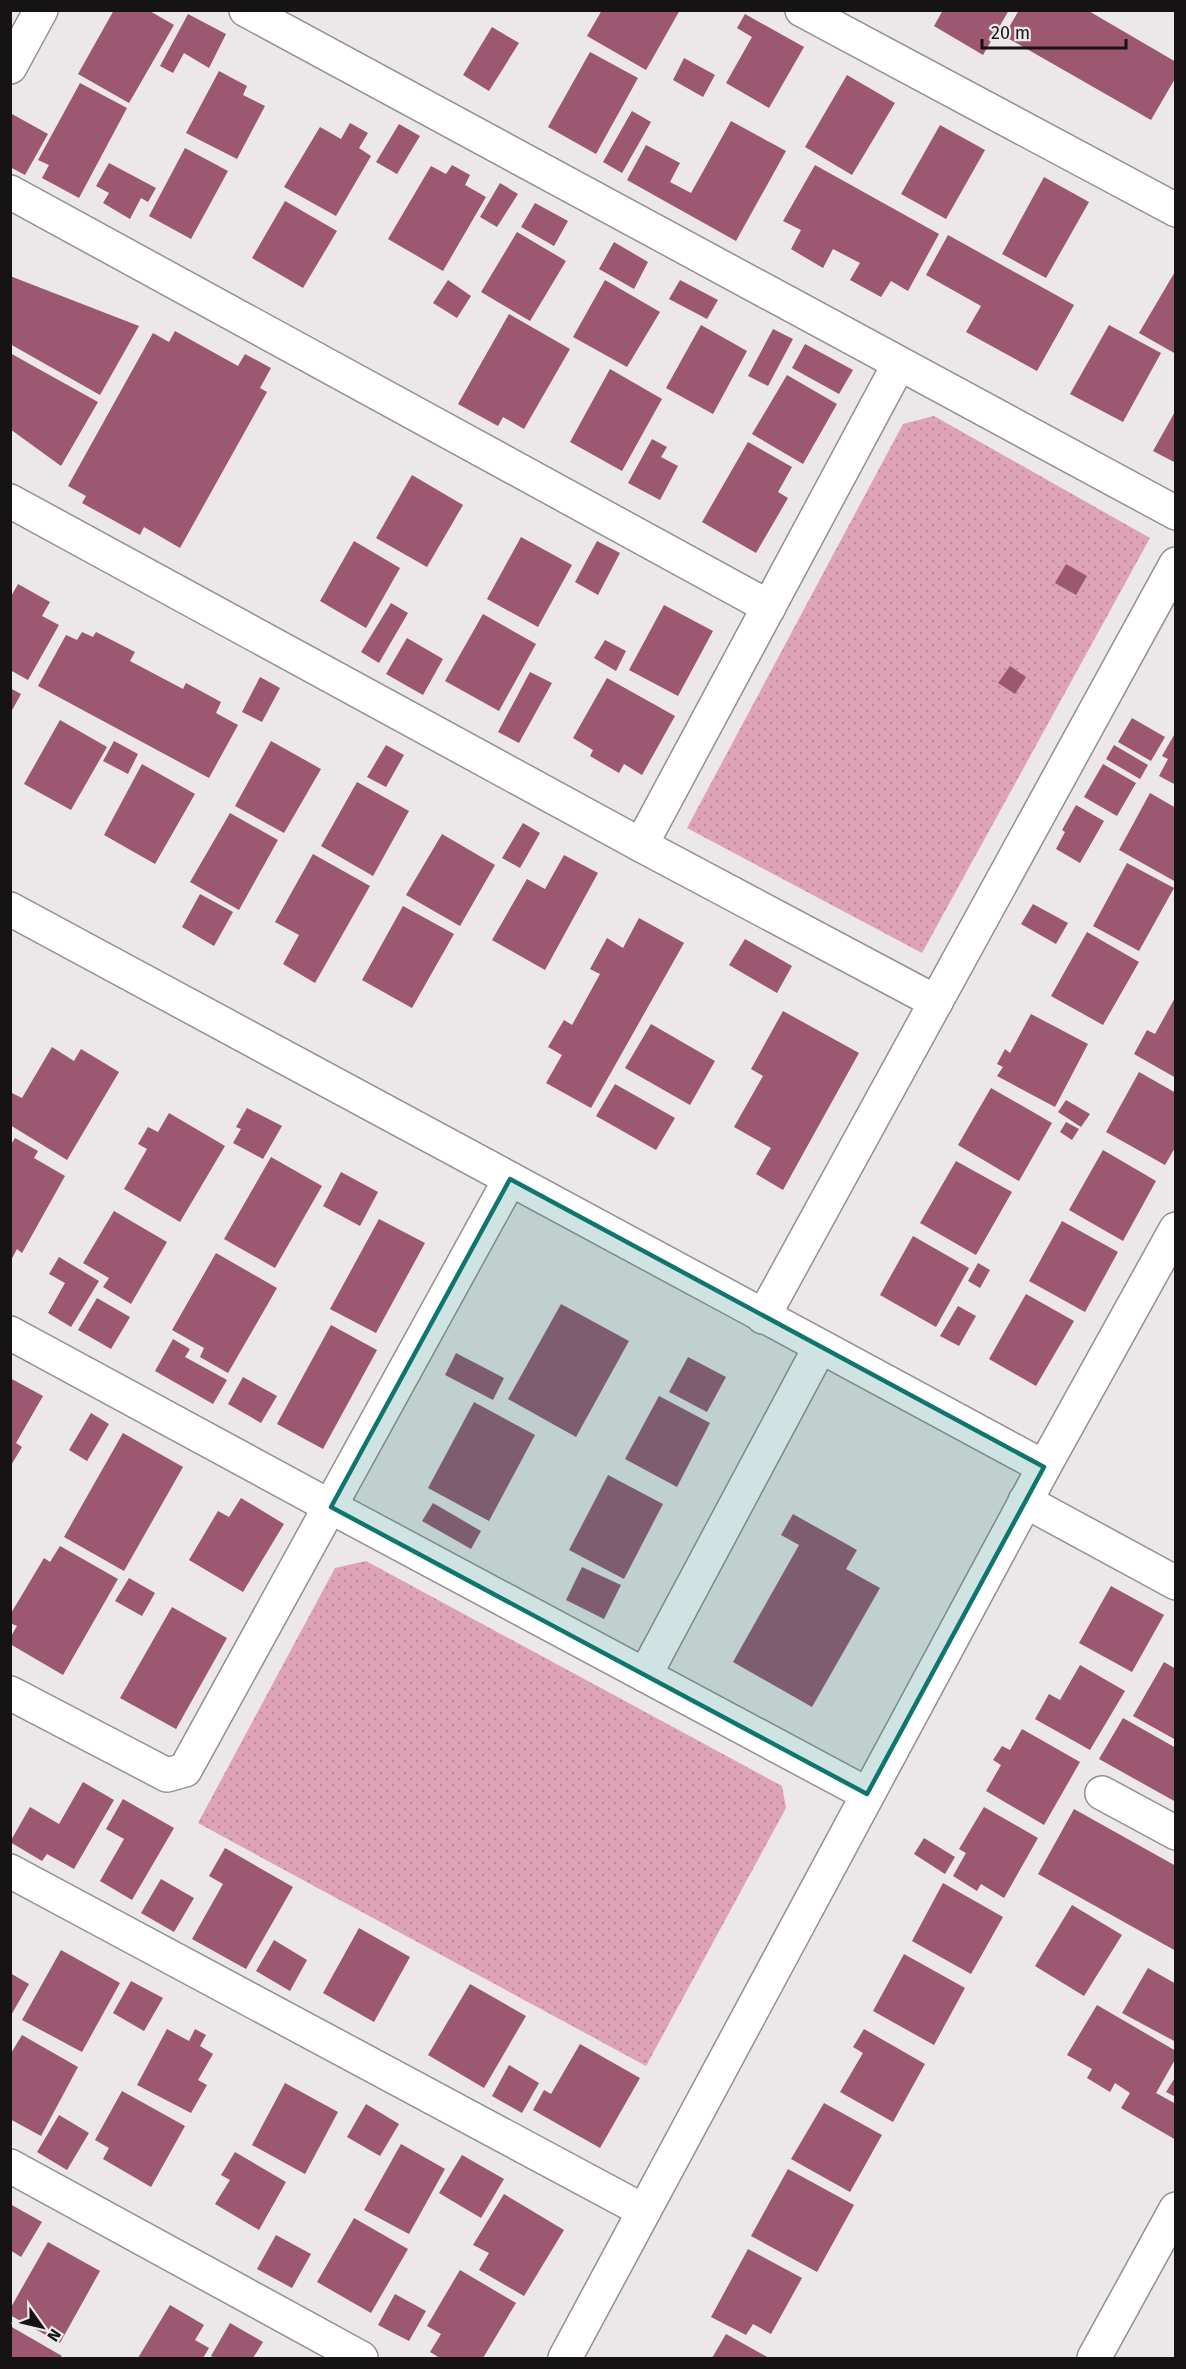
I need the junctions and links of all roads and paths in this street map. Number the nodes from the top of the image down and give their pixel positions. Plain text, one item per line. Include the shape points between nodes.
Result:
1 (41, 10) edge
2 (246, 10) edge
3 (802, 10) edge
4 (10, 67) edge
5 (10, 192) edge
6 (1176, 210) edge
7 (899, 364) junction
8 (10, 501) edge
9 (1176, 513) edge
10 (1176, 564) edge
11 (769, 607) junction
12 (641, 845) junction
13 (10, 909) edge
14 (936, 1002) junction
15 (510, 1179) junction
16 (1176, 1229) edge
17 (764, 1317) junction
18 (10, 1333) edge
19 (820, 1347) junction
20 (1044, 1467) junction
21 (1025, 1501) junction
22 (331, 1507) junction
23 (1176, 1583) edge
24 (645, 1675) junction
25 (10, 1693) edge
26 (1102, 1793) dead end
27 (867, 1794) junction
28 (1176, 1833) edge
29 (10, 1871) edge
30 (10, 2166) edge
31 (1176, 2210) edge
32 (644, 2211) junction
33 (361, 2358) edge
34 (565, 2358) edge
35 (1094, 2358) edge

1 - 4 street
2 - 7 street
3 - 6 street
5 - 11 street
7 - 9 street
7 - 11 street
8 - 12 street
10 - 14 street
11 - 12 street
12 - 14 street
13 - 15 street
14 - 17 street
15 - 17 street
15 - 22 street
16 - 20 street
17 - 19 street
18 - 22 street
19 - 20 street
19 - 24 street
20 - 21 street
21 - 23 street
21 - 27 street
22 - 24 street
22 - 25 street via 185,1770 167,1775
24 - 27 street
26 - 28 street
27 - 32 street
29 - 32 street
30 - 33 street
31 - 35 street
32 - 34 street

